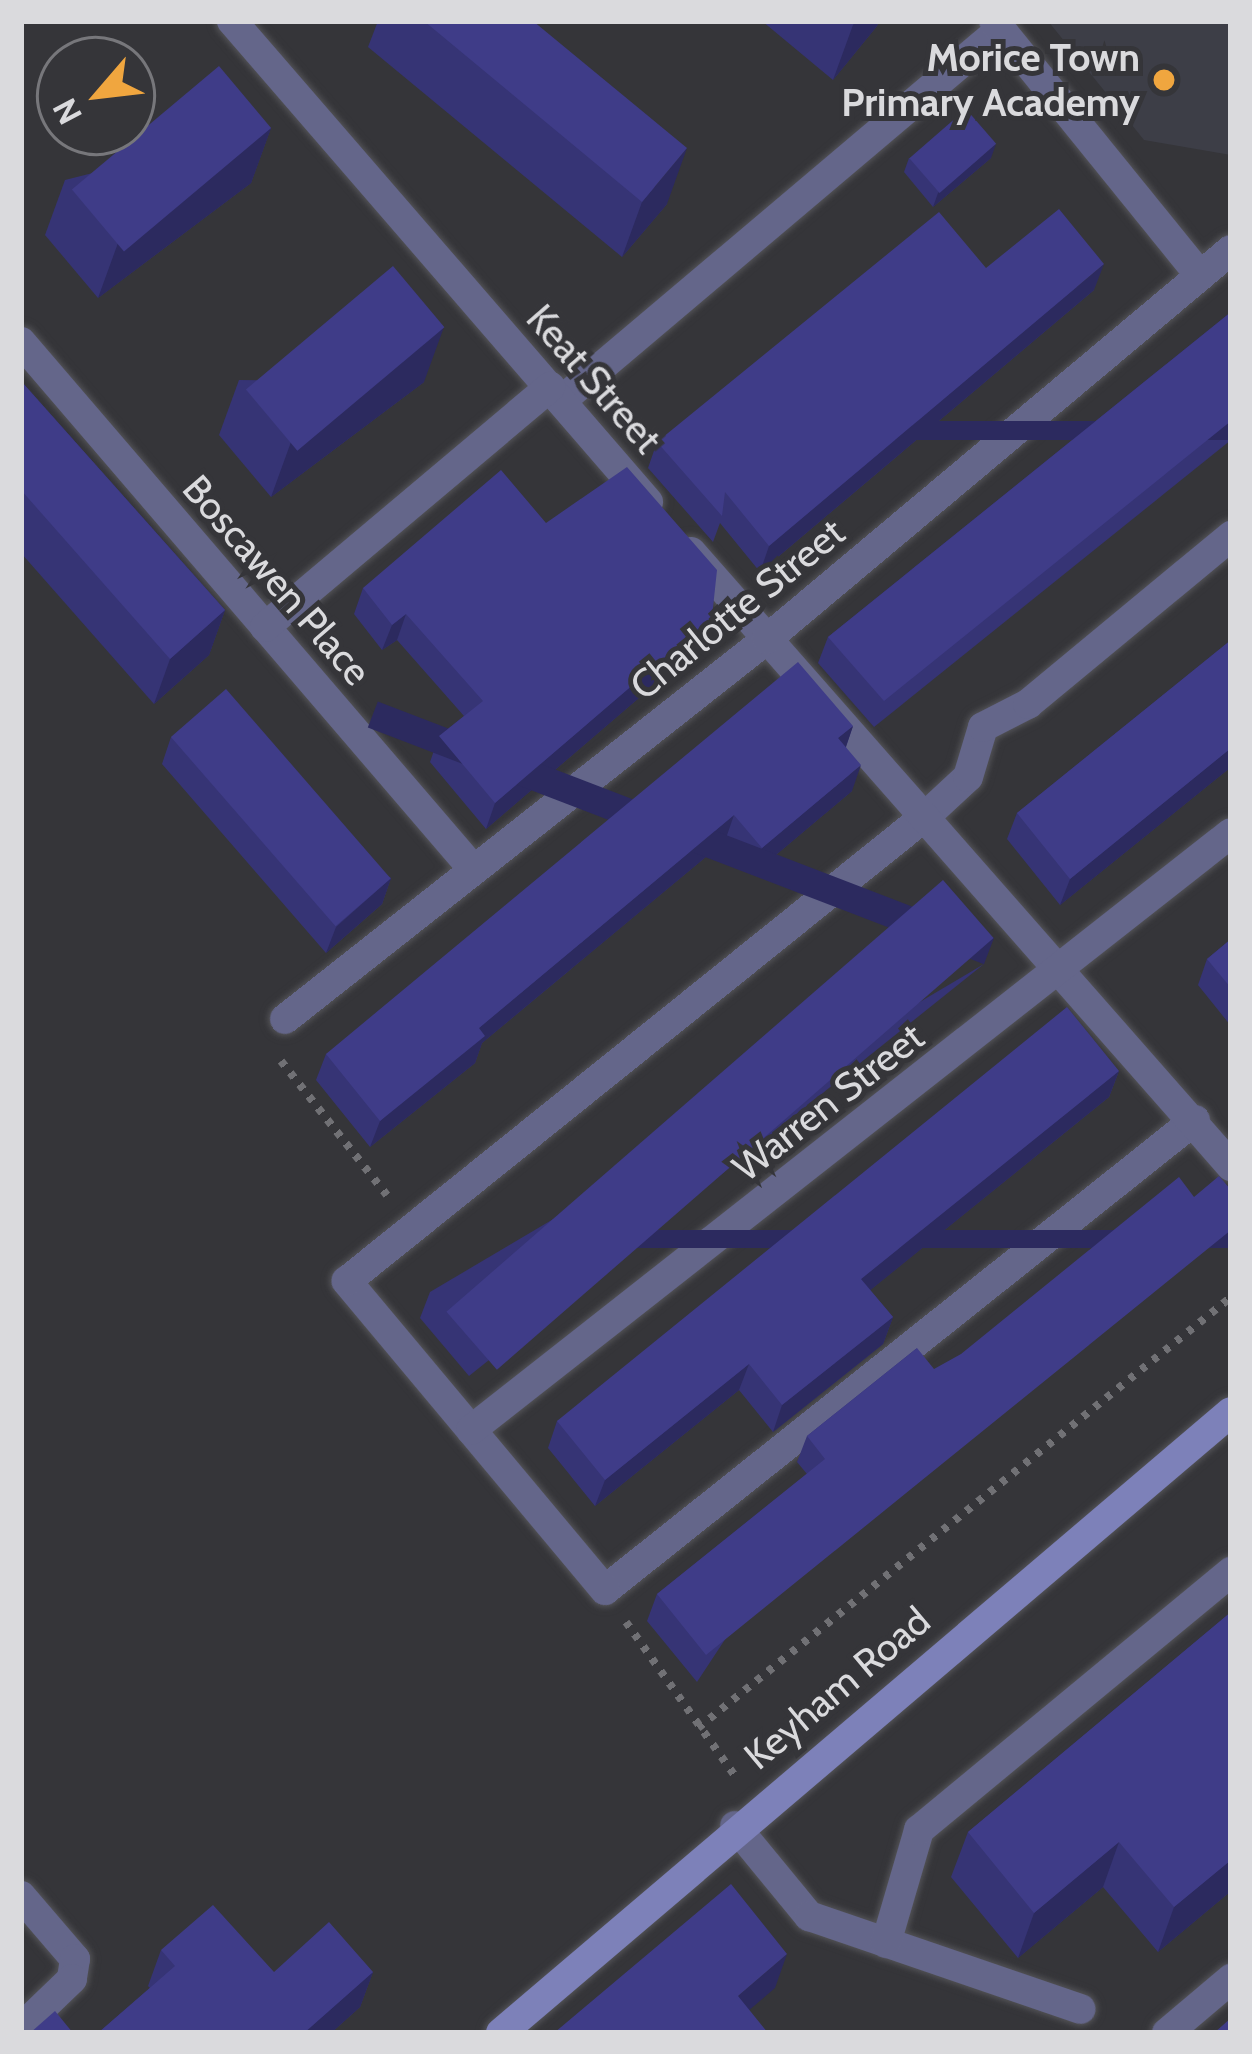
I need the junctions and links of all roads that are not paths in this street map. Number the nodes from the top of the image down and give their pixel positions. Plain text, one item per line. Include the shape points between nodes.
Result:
1 (232, 21) edge
2 (998, 25) edge
3 (1231, 250) edge
4 (1200, 275) junction
5 (21, 342) edge
6 (555, 394) junction
7 (1231, 536) edge
8 (265, 627) junction
9 (766, 639) junction
10 (928, 814) junction
11 (1231, 833) edge
12 (473, 869) junction
13 (1060, 970) junction
14 (275, 1029) road end
15 (1195, 1120) junction
16 (1231, 1166) edge
17 (1231, 1412) edge
18 (471, 1430) junction
19 (1231, 1572) edge
20 (746, 1816) junction
21 (21, 1896) edge
22 (886, 1943) junction
23 (1231, 1979) edge
24 (1080, 2009) dead end
25 (21, 2028) edge
26 (501, 2033) edge
27 (1167, 2033) edge

1 - 6 street, Keat Street
2 - 4 street
2 - 6 street
3 - 4 street, Charlotte Street
4 - 9 street, Charlotte Street
5 - 8 street, Boscawen Place
6 - 8 street
6 - 9 street, Keat Street
7 - 10 street via 1028,704 983,727 968,777
8 - 12 street, Boscawen Place
9 - 10 street, Keat Street
9 - 12 street, Charlotte Street
10 - 13 street, Keat Street
10 - 18 street via 347,1281
11 - 13 street, Warren Street
12 - 14 street, Charlotte Street
13 - 15 street, Keat Street
13 - 18 street, Warren Street
15 - 16 street, Keat Street
15 - 18 street via 605,1590
17 - 20 main road, Keyham Road
19 - 22 street via 919,1830
20 - 22 street via 809,1916
20 - 26 main road, Keyham Road
21 - 25 street via 76,1959 72,1979
22 - 24 street
23 - 27 street

